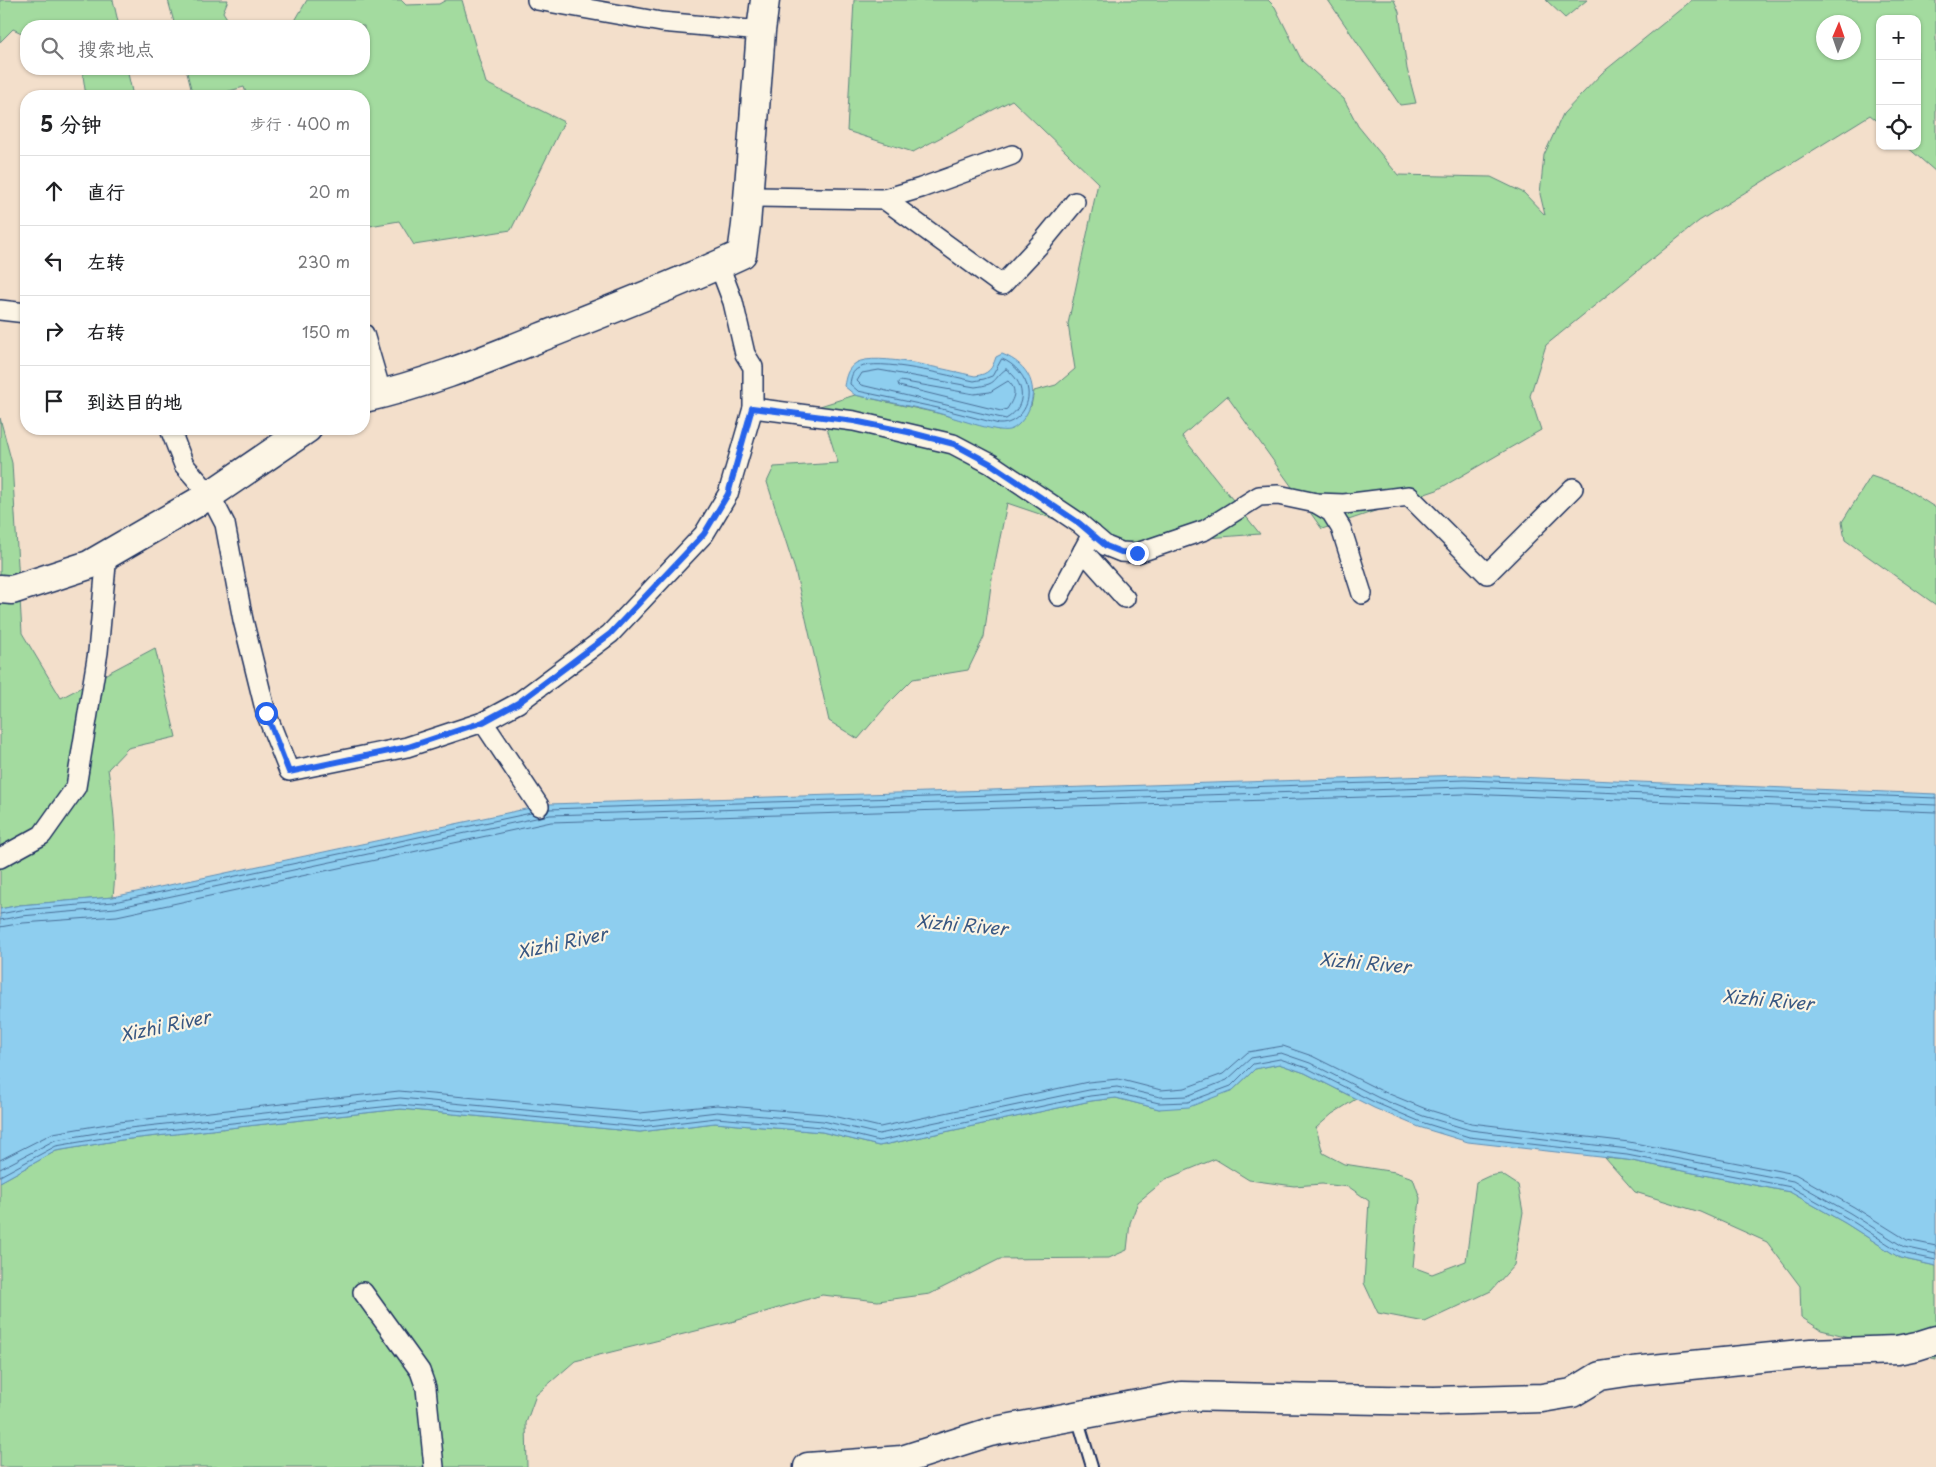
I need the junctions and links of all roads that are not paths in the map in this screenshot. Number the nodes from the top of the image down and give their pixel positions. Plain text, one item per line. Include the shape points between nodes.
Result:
1 (537, 0) edge
2 (765, 0) edge
3 (761, 31) junction
4 (1012, 155) dead end
5 (748, 197) junction
6 (884, 198) junction
7 (1075, 202) dead end
8 (719, 265) junction
9 (0, 310) edge
10 (20, 312) edge
11 (370, 375) edge
12 (373, 396) edge
13 (752, 408) junction
14 (172, 435) edge
15 (298, 435) edge
16 (1573, 488) dead end
17 (210, 495) junction
18 (1316, 502) junction
19 (1092, 534) junction
20 (1083, 552) junction
21 (107, 554) junction
22 (0, 589) edge
23 (1362, 594) dead end
24 (1059, 596) dead end
25 (1126, 598) dead end
26 (483, 722) junction
27 (539, 806) dead end
28 (0, 858) edge
29 (363, 1292) dead end
30 (1936, 1340) edge
31 (1077, 1416) junction
32 (434, 1467) edge
33 (808, 1467) edge
34 (1092, 1467) edge

1 - 3 street via 661,22
2 - 3 street
3 - 5 street
4 - 6 street via 922,188
5 - 6 street
5 - 8 street via 742,254
6 - 7 street via 1002,285
8 - 12 street via 511,349 393,392
8 - 13 street via 745,354 753,367
9 - 10 street
11 - 12 street
13 - 19 street via 854,421 954,444 991,464
13 - 26 street via 728,494 704,534 610,634 518,703
14 - 17 street via 184,465
15 - 17 street
16 - 18 street via 1487,574 1409,496 1344,504
17 - 21 street
17 - 26 street via 225,524 243,620 266,713 289,772 408,747
18 - 19 street via 1278,495 1260,496 1205,530 1137,553 1121,552 1106,546
18 - 23 street via 1332,512 1341,528
19 - 20 street
20 - 24 street
20 - 25 street
21 - 22 street via 80,568 12,590
21 - 28 street via 98,652 76,787 42,836
26 - 27 street
29 - 32 street via 420,1371 426,1388
30 - 31 street via 1897,1350 1811,1353 1633,1371 1600,1376 1572,1393 1542,1398 1434,1401 1181,1396
31 - 33 street via 990,1432 902,1460
31 - 34 lane

